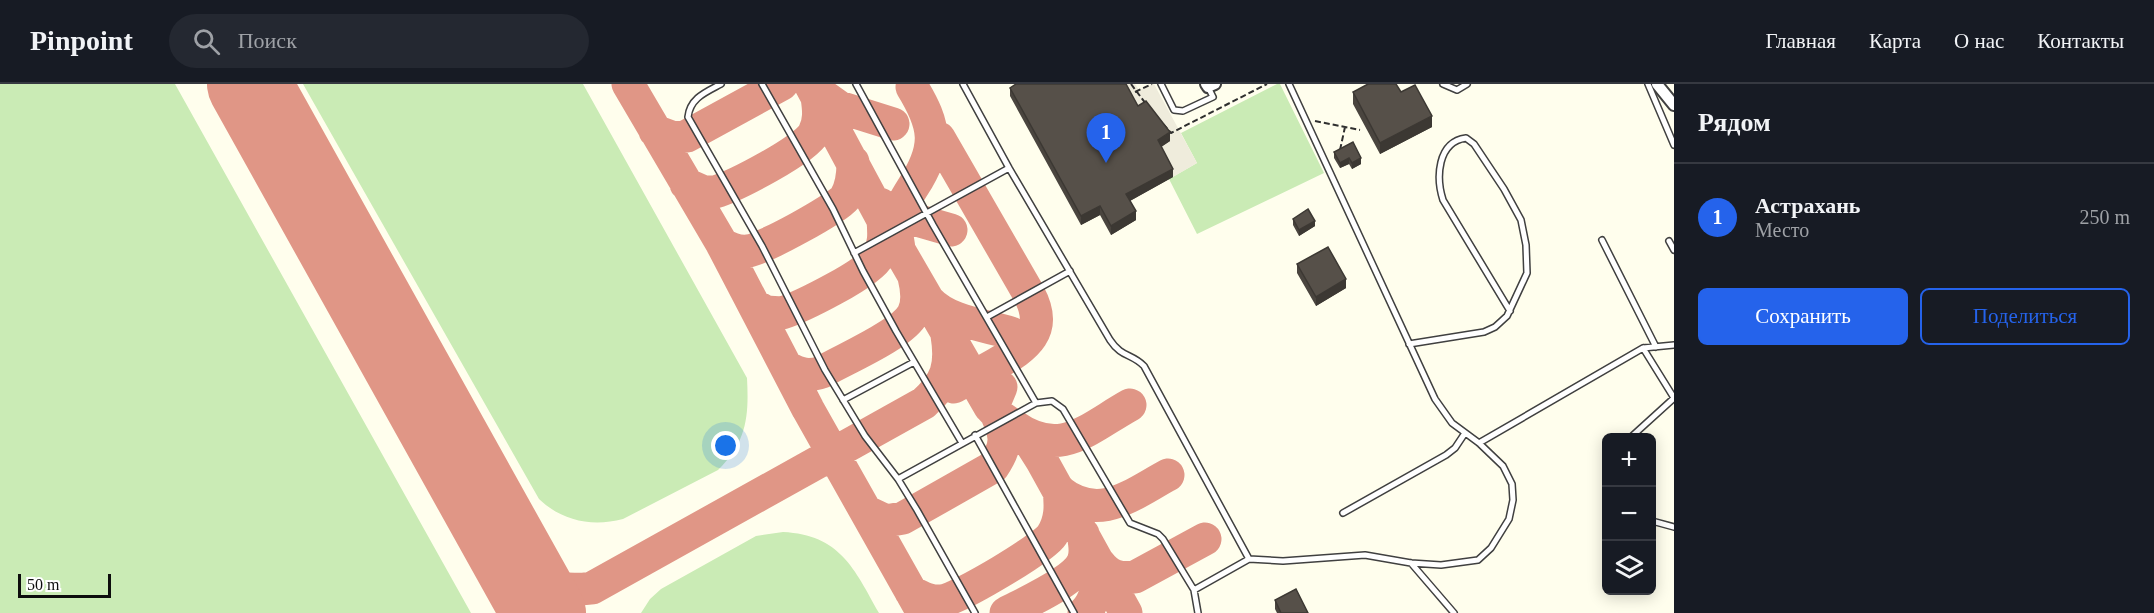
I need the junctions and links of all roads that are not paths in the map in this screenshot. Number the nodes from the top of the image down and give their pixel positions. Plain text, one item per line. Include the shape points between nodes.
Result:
1 (721, 84) edge
2 (762, 84) edge
3 (856, 84) edge
4 (963, 84) edge
5 (1161, 84) edge
6 (1289, 84) edge
7 (1443, 84) edge
8 (1467, 84) edge
9 (1648, 84) edge
10 (1657, 84) edge
11 (1210, 85) edge
12 (1674, 105) edge
13 (1674, 145) edge
14 (1009, 168) junction
15 (928, 214) junction
16 (1602, 240) dead end
17 (1669, 241) dead end
18 (1674, 250) edge
19 (854, 253) junction
20 (1070, 271) junction
21 (1510, 311) junction
22 (987, 317) junction
23 (1409, 344) junction
24 (1674, 345) edge
25 (1656, 347) junction
26 (1643, 348) junction
27 (914, 362) junction
28 (1674, 382) edge
29 (1666, 386) junction
30 (843, 400) junction
31 (1036, 403) junction
32 (1465, 433) junction
33 (1636, 433) edge
34 (975, 435) junction
35 (962, 443) junction
36 (1479, 443) junction
37 (898, 479) junction
38 (1343, 513) dead end
39 (1656, 522) edge
40 (1674, 527) edge
41 (1249, 559) junction
42 (1411, 563) junction
43 (1194, 590) junction
44 (975, 613) edge
45 (1074, 613) edge
46 (1198, 613) edge
47 (1454, 613) edge

1 - 30 lane via 696,98 688,117
2 - 19 lane
3 - 15 lane
4 - 14 lane
5 - 11 lane via 1174,110 1183,111 1213,97
6 - 23 lane
7 - 8 lane via 1457,90
9 - 13 lane
10 - 12 street
14 - 15 lane
14 - 20 lane
15 - 19 lane
15 - 22 lane
16 - 25 lane
17 - 18 lane
19 - 27 lane
20 - 22 lane
20 - 41 lane via 1118,351 1144,366
21 - 21 lane via 1439,187 1438,171 1447,149 1462,139 1474,144 1524,228 1527,273
21 - 23 lane via 1495,327 1484,332
22 - 31 lane
23 - 32 lane via 1435,399 1452,423
24 - 25 lane
25 - 26 lane
26 - 29 lane
26 - 36 lane
27 - 30 lane
27 - 35 lane
28 - 29 lane
29 - 33 lane via 1674,398
30 - 37 lane
31 - 34 lane
31 - 43 lane via 1052,401 1063,409 1130,523 1163,539
32 - 36 lane
32 - 38 lane via 1446,455
34 - 35 lane
34 - 45 lane
35 - 37 lane
36 - 42 lane via 1503,466 1512,484 1514,500 1509,519 1491,548 1478,560 1441,565
37 - 44 lane
39 - 40 lane
41 - 42 lane via 1283,561 1365,555
41 - 43 lane
42 - 47 lane
43 - 46 lane

